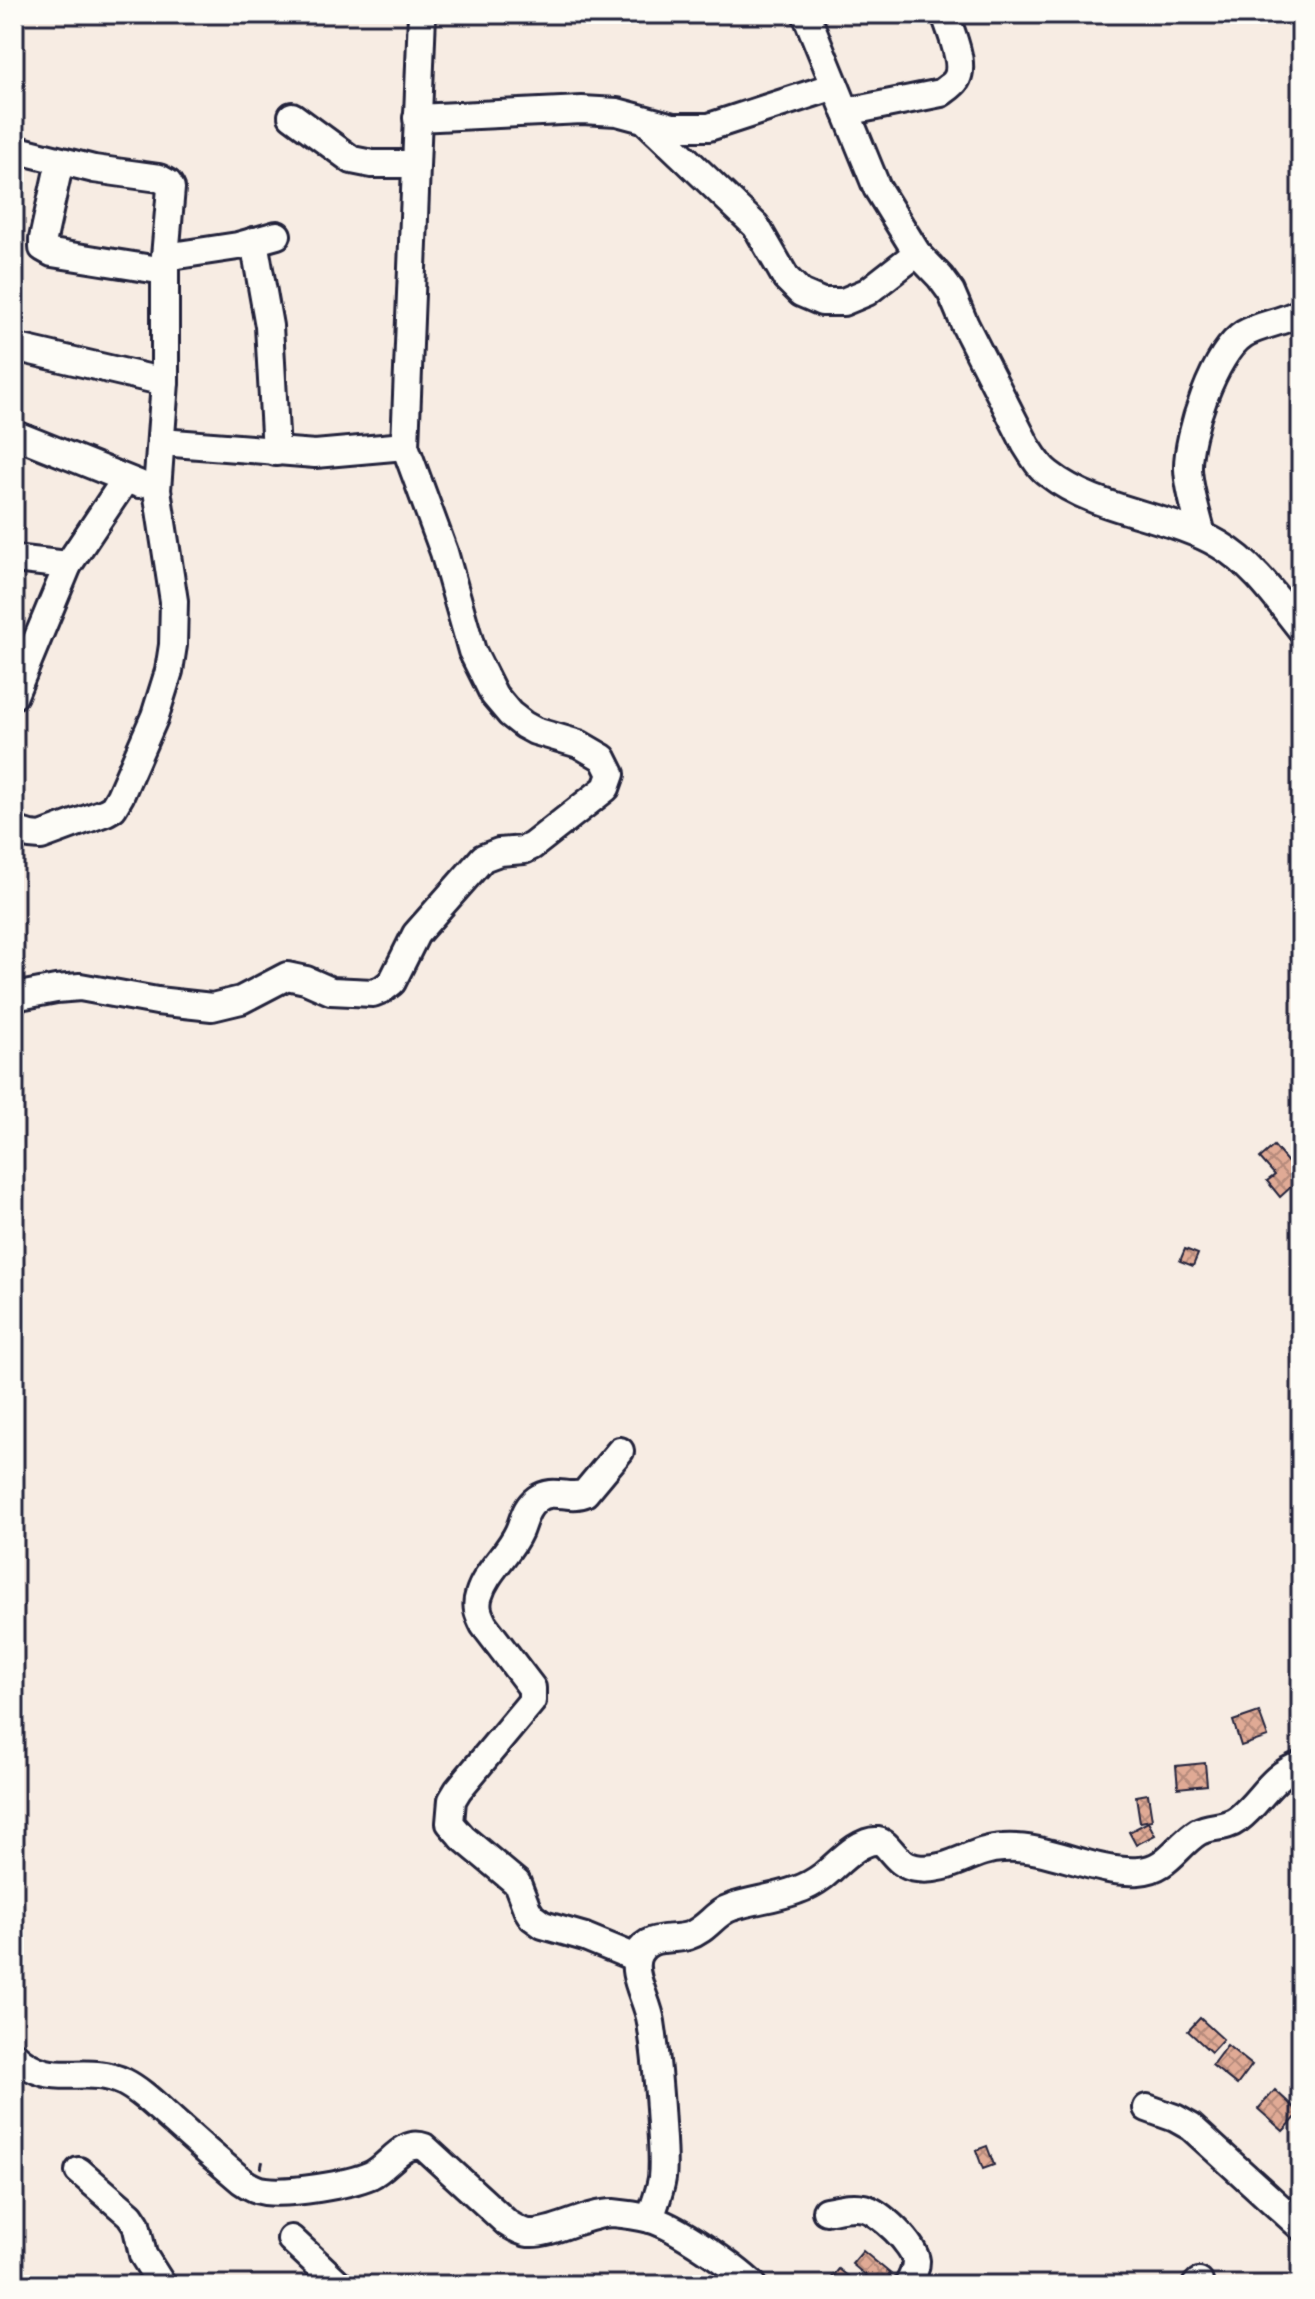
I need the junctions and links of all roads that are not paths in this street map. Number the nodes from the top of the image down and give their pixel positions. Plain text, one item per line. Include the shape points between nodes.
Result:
1 (422, 14) edge
2 (806, 14) edge
3 (945, 14) edge
4 (835, 86) junction
5 (846, 112) junction
6 (292, 116) dead end
7 (417, 118) junction
8 (644, 119) junction
9 (14, 149) edge
10 (60, 161) junction
11 (416, 164) junction
12 (917, 253) junction
13 (165, 264) junction
14 (1301, 312) edge
15 (14, 347) edge
16 (165, 382) junction
17 (14, 434) edge
18 (161, 442) junction
19 (405, 446) junction
20 (276, 452) junction
21 (125, 480) junction
22 (157, 490) junction
23 (1202, 535) junction
24 (14, 559) edge
25 (68, 565) junction
26 (1301, 629) edge
27 (14, 695) edge
28 (14, 830) edge
29 (14, 997) edge
30 (620, 1451) dead end
31 (1301, 1765) edge
32 (636, 1958) junction
33 (14, 2055) edge
34 (1147, 2108) dead end
35 (79, 2171) dead end
36 (826, 2211) dead end
37 (650, 2219) junction
38 (1301, 2227) edge
39 (291, 2239) dead end
40 (162, 2285) edge
41 (340, 2285) edge
42 (753, 2285) edge
43 (908, 2285) edge

1 - 7 street
2 - 4 street
3 - 5 street via 960,65 958,78 949,87
4 - 5 street
4 - 8 street via 709,127 673,127
5 - 12 street via 877,188
6 - 11 street via 352,160
7 - 8 street via 582,110
7 - 11 street
8 - 12 street via 756,226 786,278 801,293 822,302 843,302 867,292
9 - 10 street
10 - 13 street via 168,183
10 - 13 street via 43,248
11 - 19 street
12 - 23 street via 951,292 1026,445 1048,474 1089,496
13 - 16 street
13 - 20 street via 266,238
14 - 23 street via 1243,335 1217,369 1189,451 1189,482
15 - 16 street
16 - 18 street
17 - 21 street
18 - 20 street
18 - 22 street
19 - 20 street
19 - 29 street via 444,552 472,651 494,695 524,725 603,758 611,774 606,788 532,846 483,858 416,934 392,982 373,993 331,991 287,976 241,1000 212,1007 80,987
21 - 22 street
21 - 25 street
22 - 28 street via 174,609 169,671 155,716 113,808 41,836
23 - 26 street via 1252,569
24 - 25 street
25 - 27 street
30 - 32 street via 585,1493 551,1492 528,1508 479,1594 484,1625 533,1695 529,1707 458,1790 450,1823 517,1883 527,1909 543,1925
31 - 32 street via 1278,1776 1239,1819 1199,1832 1155,1868 1111,1869 1020,1847 984,1851 946,1867 916,1868 896,1860 881,1842 870,1842 808,1886 731,1907 702,1930 651,1941
32 - 37 street via 635,1973 651,2021 662,2133 662,2175
33 - 37 street via 41,2073 99,2075 123,2082 261,2191 367,2177 417,2144 518,2230 540,2232 611,2213
34 - 38 street via 1191,2127
35 - 40 street via 130,2215 143,2255
36 - 43 street via 864,2208 897,2231 914,2253
37 - 42 street via 724,2261
39 - 41 street

